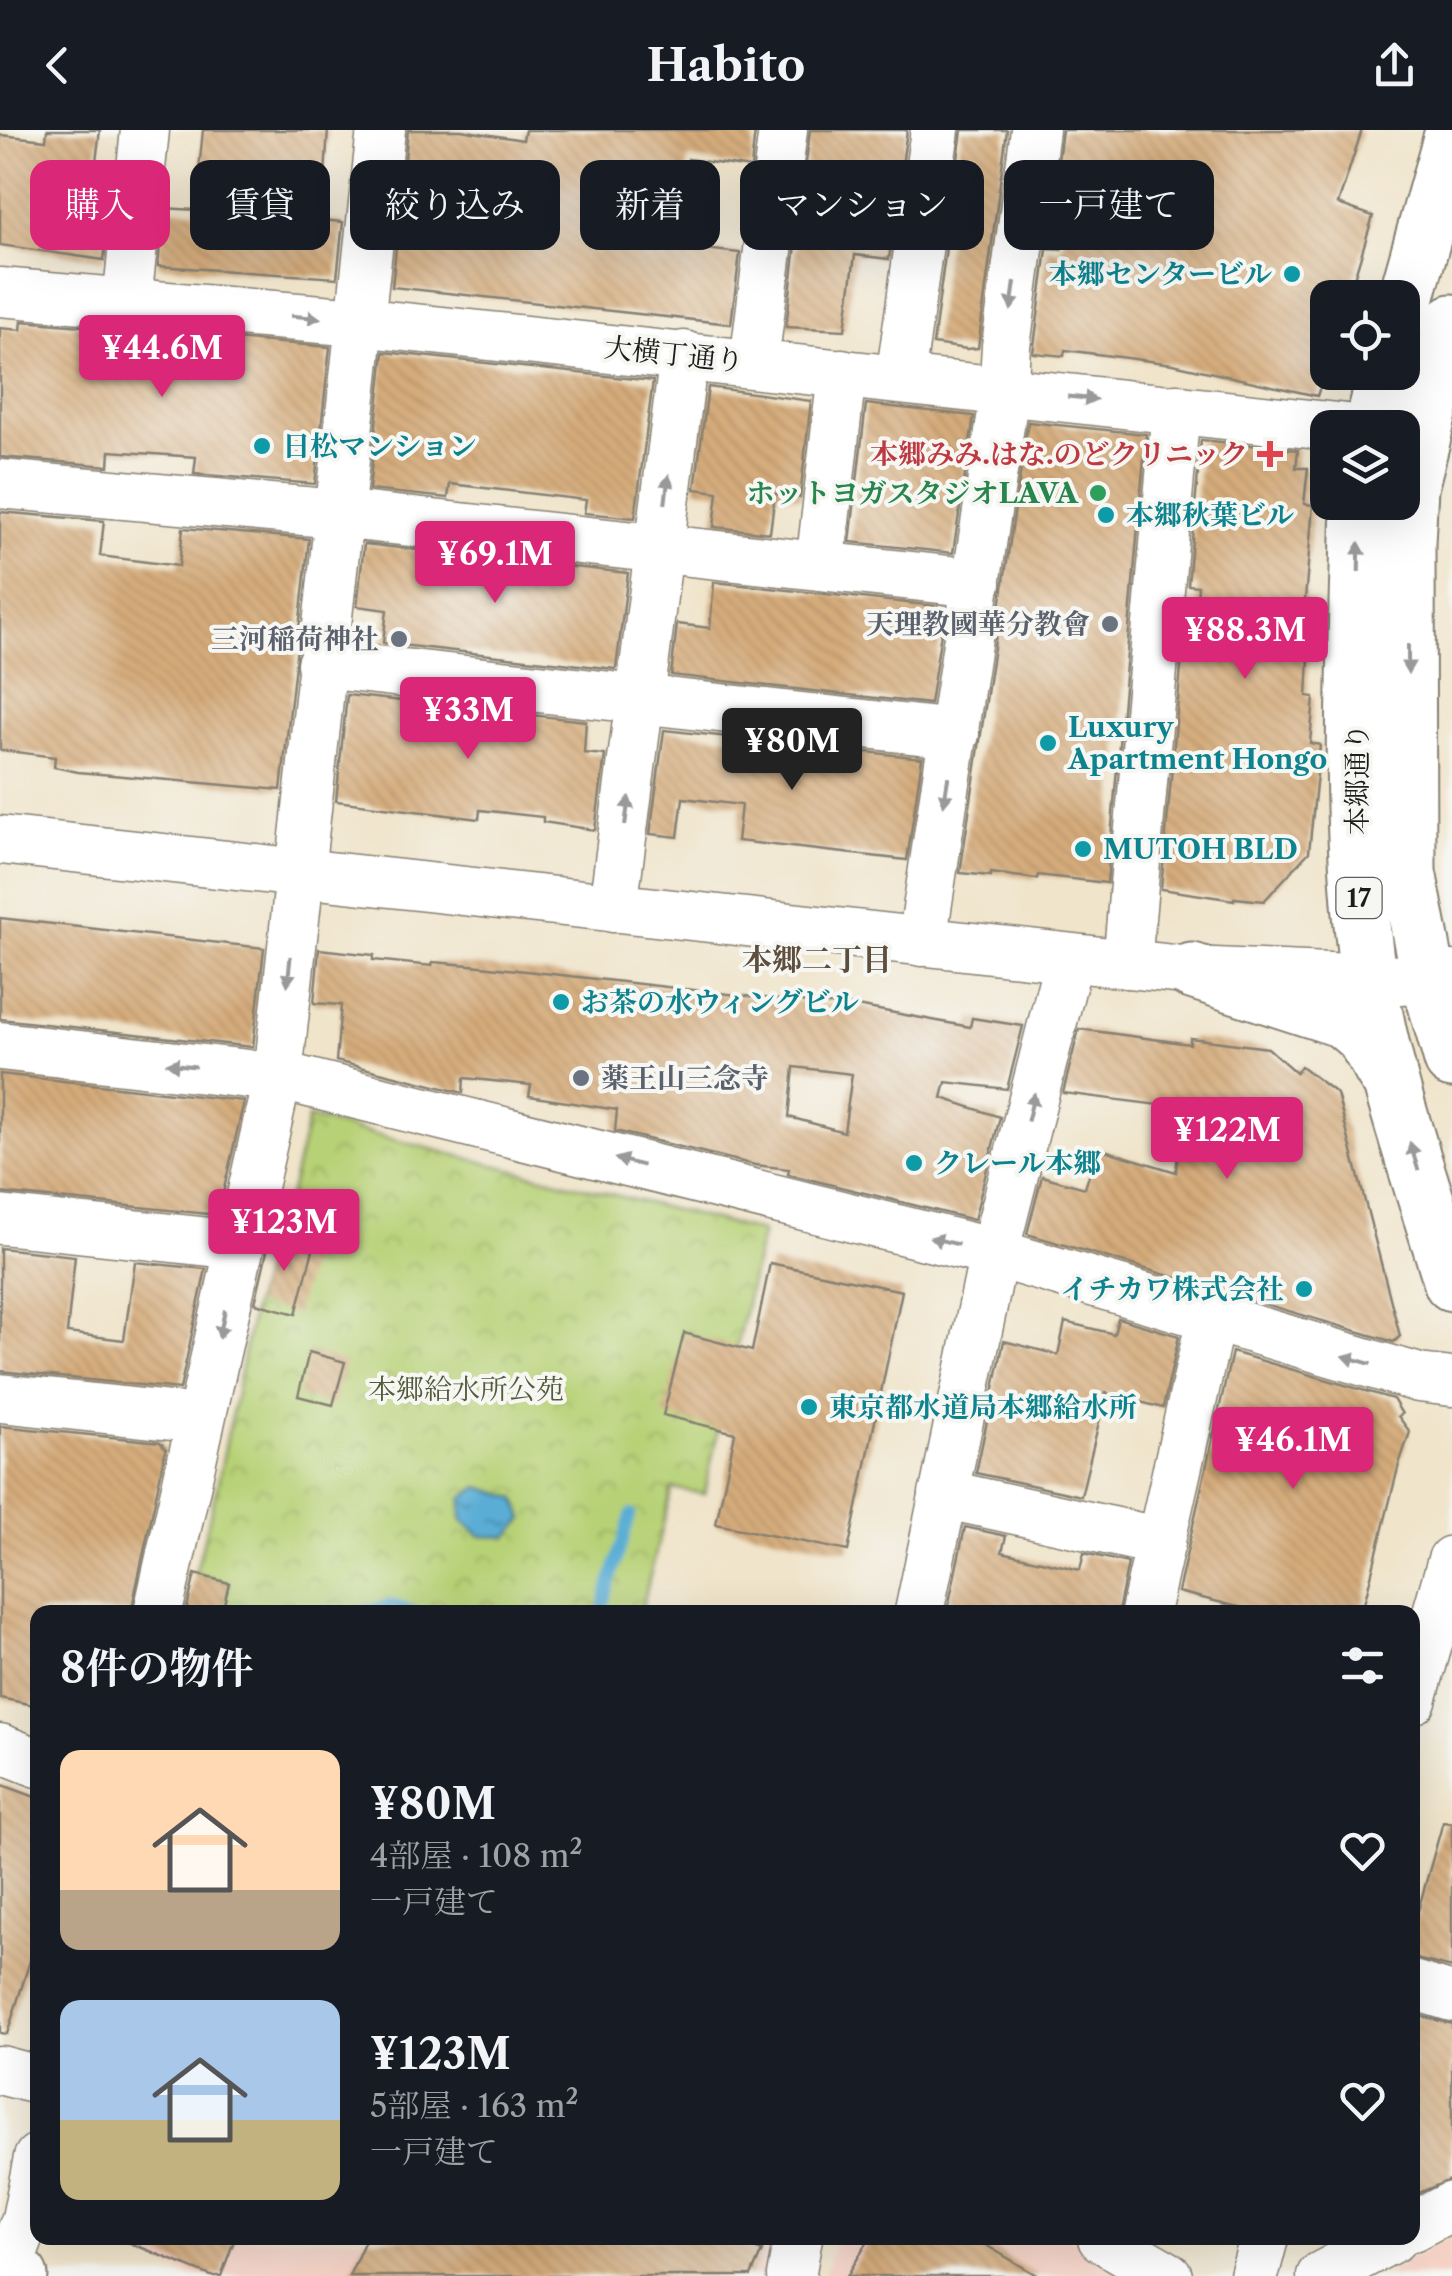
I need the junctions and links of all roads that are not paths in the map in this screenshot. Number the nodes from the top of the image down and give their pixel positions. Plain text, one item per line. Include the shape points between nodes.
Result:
1 (144, 130) edge
2 (381, 130) edge
3 (783, 130) edge
4 (935, 130) edge
5 (1035, 130) edge
6 (1452, 135) edge
7 (1411, 280) edge
8 (0, 292) edge
9 (127, 302) junction
10 (358, 322) junction
11 (1452, 322) edge
12 (684, 354) junction
13 (754, 363) junction
14 (842, 373) junction
15 (900, 380) junction
16 (1005, 390) junction
17 (1176, 408) junction
18 (1420, 415) edge
19 (1310, 424) edge
20 (0, 484) edge
21 (338, 514) junction
22 (1360, 520) edge
23 (1409, 520) edge
24 (660, 549) junction
25 (820, 566) junction
26 (977, 583) junction
27 (321, 664) junction
28 (642, 699) junction
29 (955, 734) junction
30 (0, 840) edge
31 (299, 874) junction
32 (614, 908) junction
33 (922, 942) junction
34 (1068, 958) junction
35 (1126, 964) junction
36 (1192, 971) junction
37 (1440, 976) edge
38 (1369, 978) junction
39 (0, 1046) edge
40 (1452, 1060) edge
41 (278, 1075) junction
42 (1394, 1088) junction
43 (0, 1220) edge
44 (239, 1245) junction
45 (994, 1253) junction
46 (1452, 1283) edge
47 (1210, 1318) junction
48 (1452, 1382) edge
49 (0, 1398) edge
50 (200, 1419) junction
51 (943, 1494) junction
52 (1161, 1542) junction
53 (1452, 1560) edge
54 (160, 1605) edge
55 (920, 1605) edge
56 (1147, 1605) edge
57 (1420, 1672) edge
58 (0, 1748) edge
59 (30, 1761) edge
60 (1420, 1987) edge
61 (1452, 1996) edge
62 (0, 2070) edge
63 (30, 2078) edge
64 (30, 2199) edge
65 (1452, 2206) edge
66 (1420, 2223) edge
67 (797, 2245) edge
68 (1114, 2245) edge
69 (1262, 2245) edge
70 (1380, 2245) edge
71 (9, 2272) edge
72 (791, 2276) edge
73 (1168, 2276) edge
74 (1254, 2276) edge
75 (1321, 2276) edge

1 - 9 street
2 - 10 street
3 - 13 street
4 - 15 street
5 -> 16 street
6 - 7 highway
8 - 9 street, 大横丁通り
9 -> 10 street, 大横丁通り
10 - 12 street, 大横丁通り
10 - 21 street
11 - 18 highway, 本郷通り / 17
12 - 13 street, 大横丁通り
24 -> 12 street
13 - 14 street, 大横丁通り
14 - 15 street, 大横丁通り
14 - 25 street
15 - 16 street, 大横丁通り
16 -> 17 street, 大横丁通り
16 - 26 street
17 - 19 street, 大横丁通り
17 - 35 street
20 - 21 street
21 - 24 street
21 - 27 street
38 -> 22 highway, 本郷通り / 17 via 1356,874
23 -> 37 highway, 本郷通り / 17 via 1408,872
24 - 25 street
24 - 28 street
25 - 26 street
26 - 29 street
27 - 28 street
27 - 31 street
28 - 29 street
32 -> 28 street
29 -> 33 street
30 - 31 street
31 - 32 street
31 -> 41 street
32 - 33 street
33 - 34 street
34 - 35 street
45 -> 34 street
35 - 36 street
36 - 38 street
36 - 42 highway via 1343,1020 1363,1037
37 - 38 street
37 - 40 highway, 本郷通り / 17
38 - 42 highway, 本郷通り / 17
41 -> 39 street
41 - 44 street
45 -> 41 street
46 -> 42 highway, 本郷通り / 17
43 - 44 street
44 -> 50 street
45 - 47 street
45 - 51 street
48 -> 47 street
47 - 52 street
49 - 50 street
50 - 54 street
51 - 52 street
51 - 55 street
52 - 56 street
53 - 57 street
58 - 59 street
60 - 61 street
62 - 63 street
64 - 71 street
65 - 66 street
67 - 72 street
68 - 73 street
69 - 74 street
70 - 75 street

